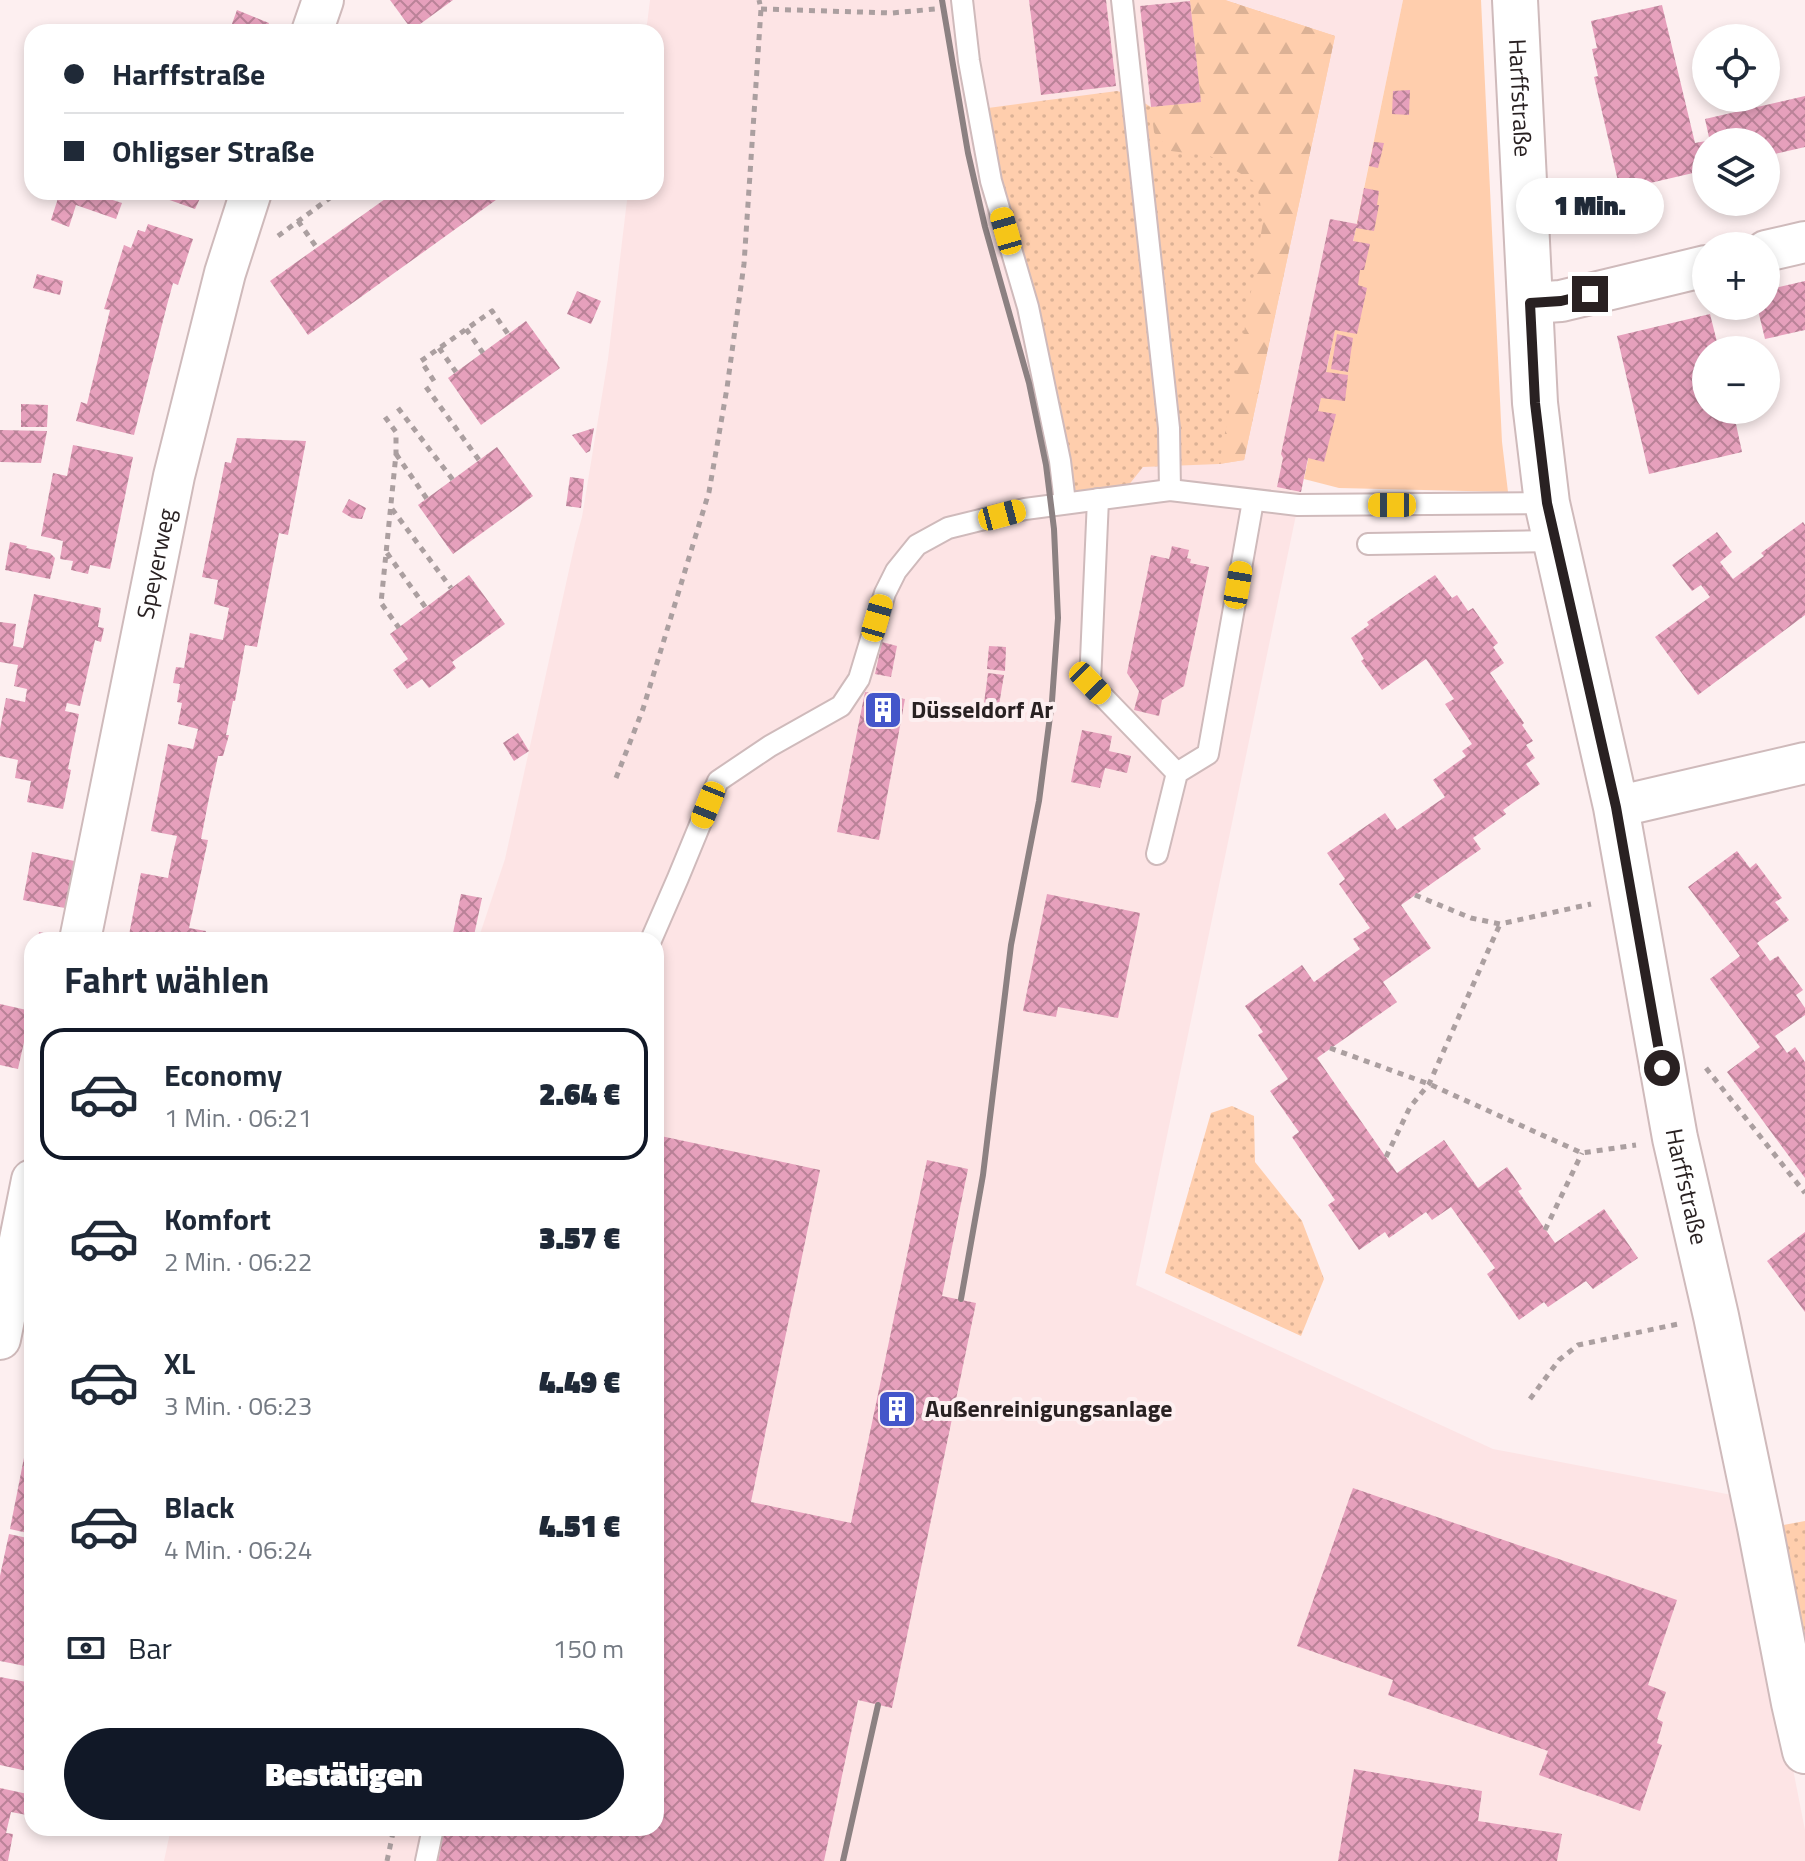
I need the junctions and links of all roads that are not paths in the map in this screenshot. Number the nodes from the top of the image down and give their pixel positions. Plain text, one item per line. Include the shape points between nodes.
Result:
1 (323, 0) edge
2 (1122, 0) edge
3 (1515, 0) edge
4 (962, 3) edge
5 (315, 24) edge
6 (248, 200) edge
7 (1805, 242) edge
8 (1780, 248) edge
9 (1692, 269) edge
10 (1530, 303) junction
11 (1170, 490) junction
12 (1098, 499) junction
13 (1253, 501) junction
14 (1065, 503) junction
15 (1551, 522) junction
16 (1368, 544) dead end
17 (1805, 763) edge
18 (1177, 773) junction
19 (1616, 807) junction
20 (1157, 854) dead end
21 (82, 932) edge
22 (654, 932) edge
23 (24, 1210) edge
24 (6, 1277) edge
25 (0, 1339) edge
26 (1805, 1751) edge
27 (431, 1836) edge
28 (426, 1861) edge

1 - 5 street
2 - 11 lane via 1169,428
3 - 10 street, Harffstraße
4 - 14 lane via 991,181 1028,307
6 - 21 street, Speyerweg via 174,476
7 - 8 street
9 - 10 street via 1561,301
10 - 15 street, Harffstraße via 1535,403
11 - 12 lane
11 - 13 lane
12 - 14 lane
12 - 18 lane via 1090,683
13 - 15 lane
13 - 18 lane via 1208,754
14 - 22 lane via 948,528 910,552 885,593 859,679 841,706 718,781
15 - 16 lane
15 - 19 street, Harffstraße
17 - 19 street
18 - 20 lane
19 - 26 street, Harffstraße via 1675,1138
23 - 24 street
24 - 25 street
27 - 28 lane

